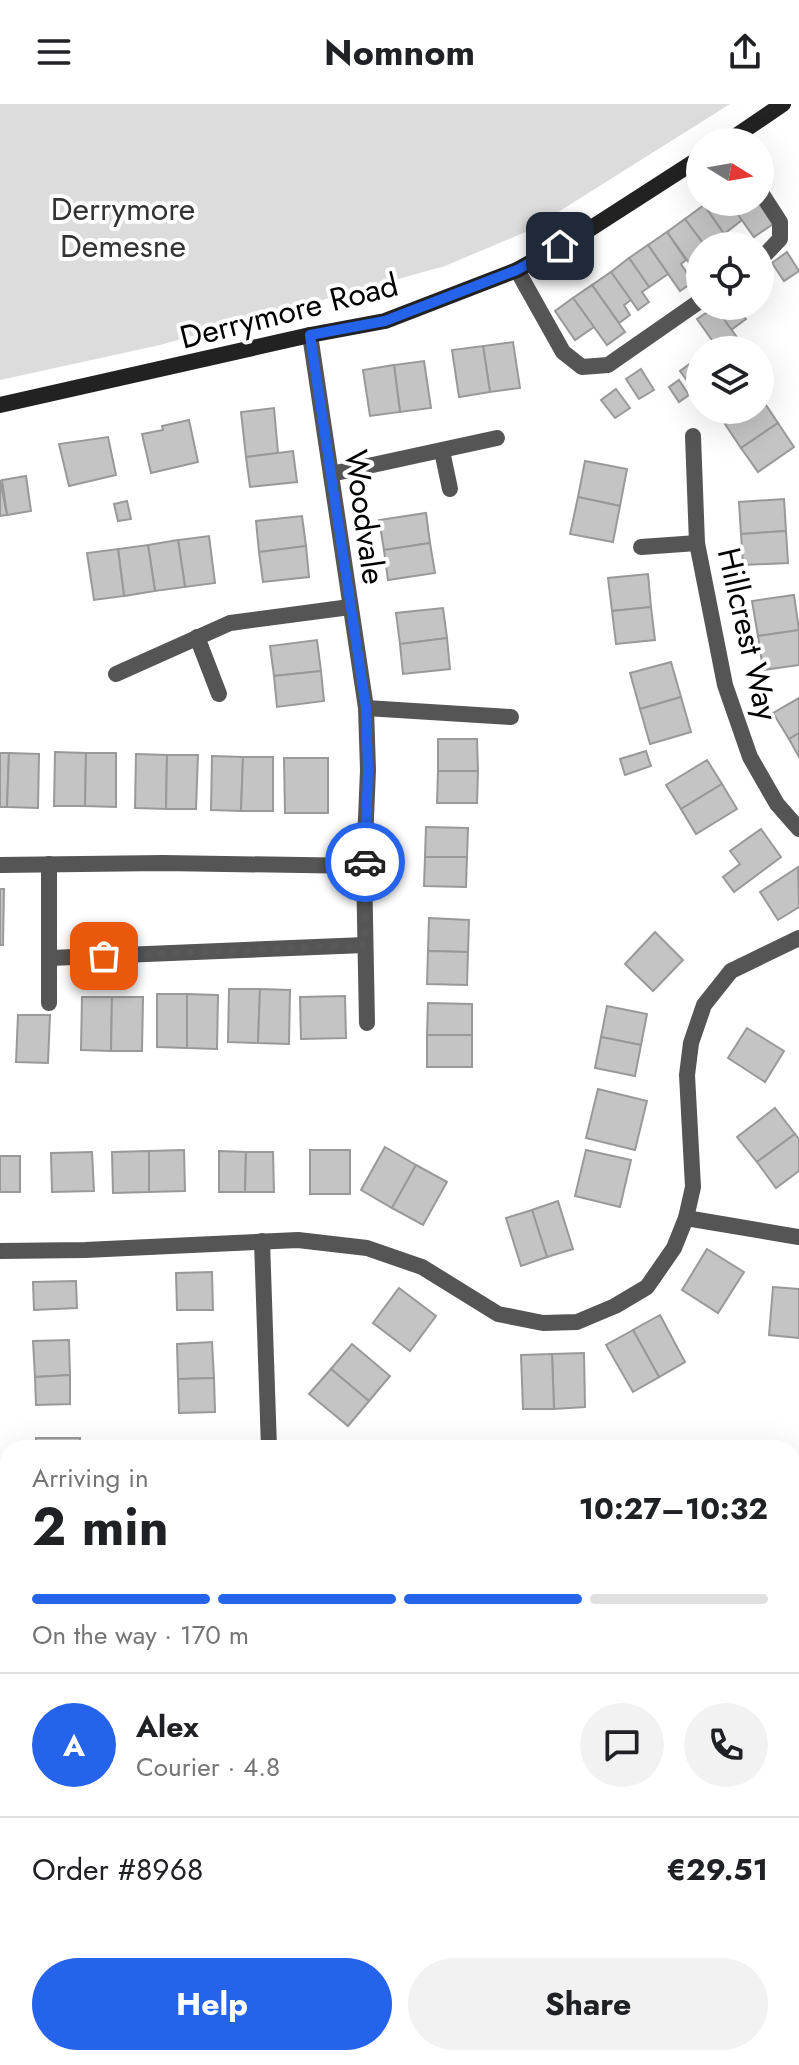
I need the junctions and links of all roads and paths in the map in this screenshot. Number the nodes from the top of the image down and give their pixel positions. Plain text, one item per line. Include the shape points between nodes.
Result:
1 (783, 104) edge
2 (748, 128) edge
3 (686, 167) edge
4 (774, 213) edge
5 (774, 245) edge
6 (517, 270) junction
7 (686, 311) edge
8 (310, 335) junction
9 (0, 405) edge
10 (693, 436) dead end
11 (497, 438) dead end
12 (442, 451) junction
13 (331, 474) junction
14 (450, 489) dead end
15 (697, 543) junction
16 (641, 547) dead end
17 (350, 607) junction
18 (197, 637) junction
19 (116, 674) dead end
20 (219, 694) dead end
21 (366, 708) junction
22 (511, 717) dead end
23 (799, 829) edge
24 (49, 864) junction
25 (0, 865) edge
26 (364, 866) junction
27 (799, 938) edge
28 (365, 945) junction
29 (50, 958) junction
30 (49, 1003) dead end
31 (367, 1023) dead end
32 (686, 1218) junction
33 (799, 1237) edge
34 (262, 1241) junction
35 (0, 1251) edge
36 (269, 1440) edge

1 - 2 main road
3 - 6 main road, Derrymore Road
4 - 5 street via 780,222 780,239
6 - 7 street via 563,352 582,367 608,365
6 - 8 main road, Derrymore Road via 385,321
8 - 9 main road, Derrymore Road
8 - 13 street, Woodvale
10 - 15 street, Hillcrest Way
11 - 12 street
12 - 13 street
12 - 14 street
13 - 17 street, Woodvale
15 - 16 street
15 - 23 street, Hillcrest Way via 725,685 750,757 777,804
17 - 18 street via 230,623
17 - 21 street, Woodvale
18 - 19 street
18 - 20 street
21 - 22 street
21 - 26 street, Woodvale
24 - 25 street
24 - 26 street
24 - 29 street
26 - 28 street, Woodvale
27 - 32 street via 731,971 704,1005 687,1075 693,1187
28 - 29 street
28 - 31 street, Woodvale
29 - 30 street
32 - 33 street
32 - 34 street via 674,1248 647,1287 577,1322 543,1323 498,1314 422,1267 367,1248
34 - 35 street
34 - 36 street

